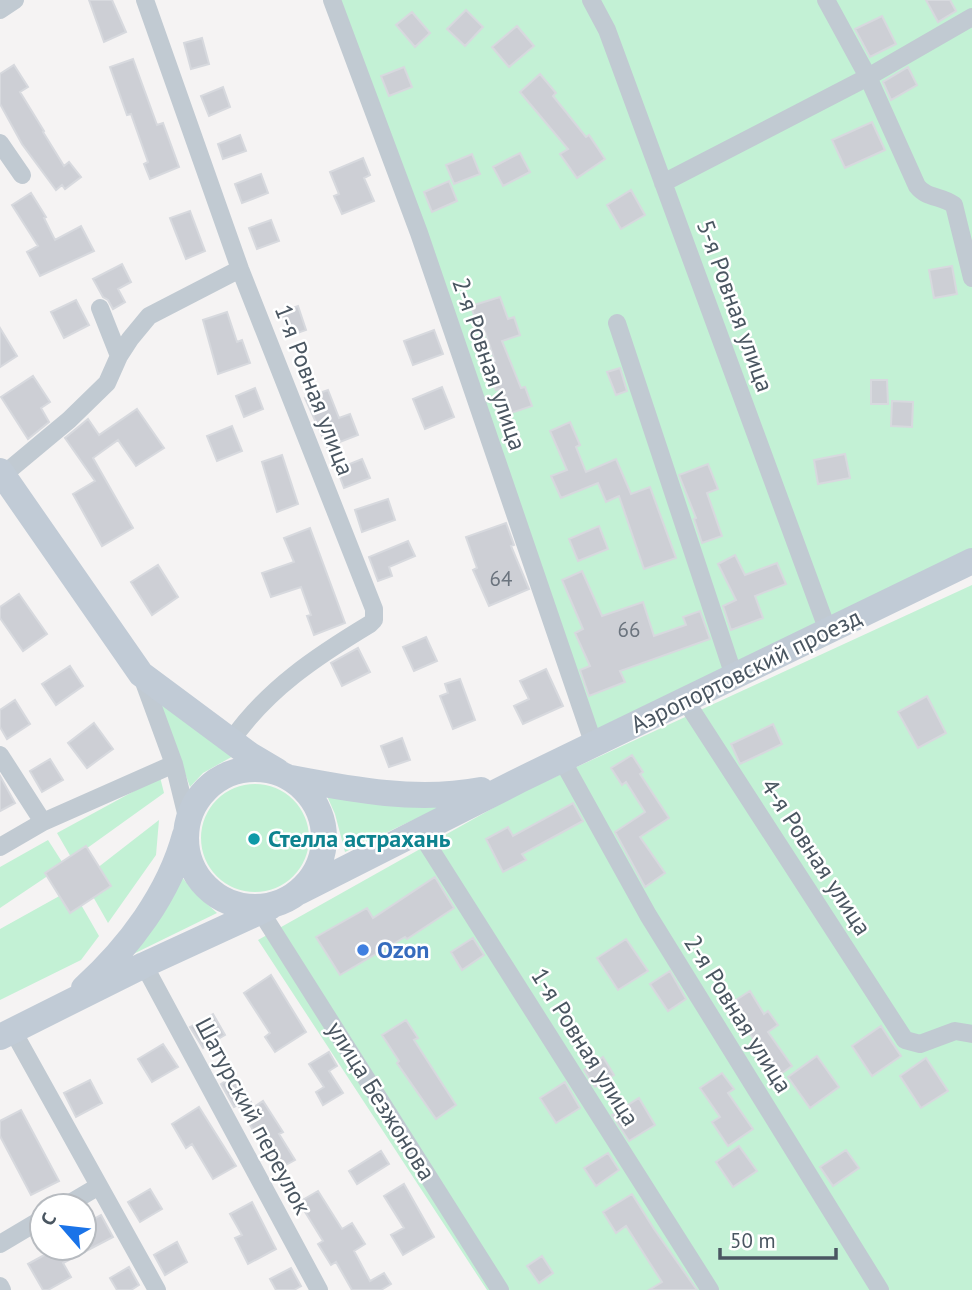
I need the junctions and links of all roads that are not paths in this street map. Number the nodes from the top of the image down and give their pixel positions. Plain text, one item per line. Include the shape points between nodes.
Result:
1 (15, 0) edge
2 (145, 0) edge
3 (332, 0) edge
4 (591, 0) edge
5 (826, 0) edge
6 (0, 10) edge
7 (972, 17) edge
8 (868, 77) junction
9 (0, 143) edge
10 (22, 175) dead end
11 (663, 183) junction
12 (240, 269) junction
13 (972, 278) edge
14 (100, 308) dead end
15 (617, 323) dead end
16 (119, 356) junction
17 (2, 473) edge
18 (972, 561) edge
19 (828, 631) junction
20 (141, 674) junction
21 (734, 676) junction
22 (685, 700) junction
23 (231, 741) junction
24 (594, 745) junction
25 (0, 755) edge
26 (562, 760) junction
27 (174, 764) junction
28 (285, 775) junction
29 (520, 780) junction
30 (43, 822) junction
31 (187, 826) junction
32 (419, 831) junction
33 (0, 847) edge
34 (299, 891) junction
35 (268, 908) junction
36 (144, 965) junction
37 (67, 1003) junction
38 (6, 1034) edge
39 (972, 1034) edge
40 (99, 1186) junction
41 (89, 1192) edge
42 (28, 1227) edge
43 (0, 1244) edge
44 (157, 1290) edge
45 (319, 1290) edge
46 (500, 1290) edge
47 (710, 1290) edge
48 (880, 1290) edge

1 - 6 street
2 - 12 street, 1-я Ровная улица
3 - 24 street, 2-я Ровная улица via 419,233
4 - 11 street, 5-я Ровная улица via 607,30
5 - 8 street
7 - 8 street
8 - 11 street
8 - 13 street via 917,187 923,194 954,205
9 - 10 street
11 - 19 street, 5-я Ровная улица
12 - 16 street via 149,316
12 - 23 street, 1-я Ровная улица via 374,614 370,624 290,676
14 - 16 street
15 - 21 street
16 - 17 street via 107,383
17 - 20 main road
18 - 19 main road, Аэропортовский проезд
19 - 21 main road, Аэропортовский проезд
20 - 23 main road
20 - 27 street
21 - 22 main road, Аэропортовский проезд
22 - 24 main road, Аэропортовский проезд
22 - 39 street, 4-я Ровная улица via 905,1040 920,1044 955,1031
23 - 28 main road
24 - 26 main road, Аэропортовский проезд
25 - 30 street
26 - 29 main road, Аэропортовский проезд
26 - 48 street, 2-я Ровная улица via 648,915
27 - 30 street
27 - 31 street
28 - 29 main road via 351,789 419,796 452,796
28 - 31 main road via 262,768 235,771 211,784 194,805
28 - 34 main road via 309,793 322,817 324,845 316,871
29 - 32 main road
30 - 33 street
31 - 35 main road via 188,858 201,882 222,899
31 - 37 main road via 171,876 141,924
32 - 34 main road
32 - 47 street, 1-я Ровная улица
34 - 35 main road
35 - 36 main road
35 - 46 street, улица Безжонова
36 - 37 main road
36 - 45 street, Шатурский переулок
37 - 38 main road
38 - 40 street
40 - 41 street
40 - 44 street
42 - 43 street

